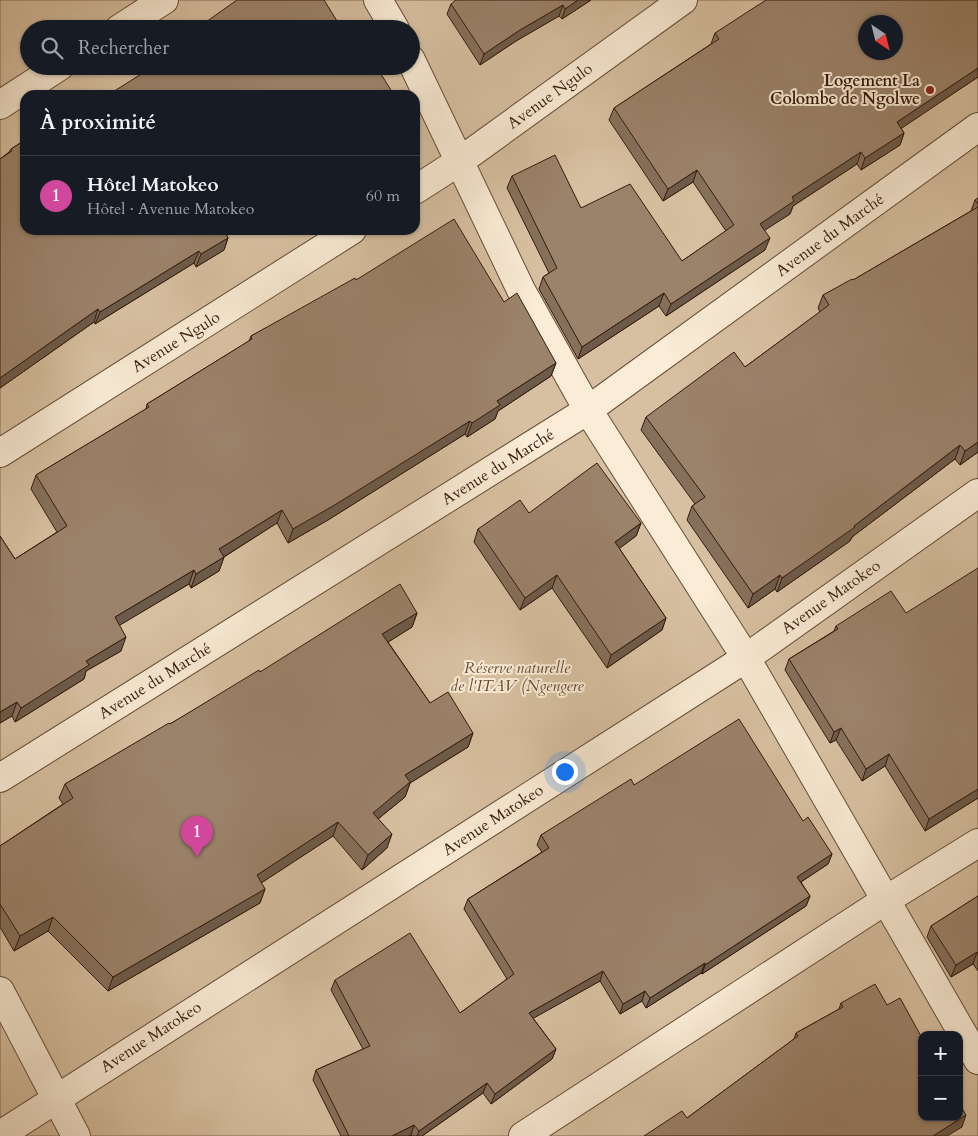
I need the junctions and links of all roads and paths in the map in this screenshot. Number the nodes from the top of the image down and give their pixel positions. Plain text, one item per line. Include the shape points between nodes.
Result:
1 (164, 0) edge
2 (378, 0) edge
3 (683, 0) edge
4 (133, 20) edge
5 (390, 20) edge
6 (46, 75) edge
7 (418, 75) edge
8 (23, 90) edge
9 (20, 92) edge
10 (0, 105) edge
11 (978, 127) edge
12 (460, 161) junction
13 (420, 187) edge
14 (344, 235) edge
15 (588, 410) junction
16 (0, 453) edge
17 (978, 493) edge
18 (746, 658) junction
19 (0, 778) edge
20 (978, 843) edge
21 (886, 900) junction
22 (0, 991) edge
23 (978, 1060) edge
24 (56, 1098) junction
25 (0, 1135) edge
26 (76, 1136) edge
27 (523, 1136) edge

1 - 4 street
2 - 5 street
3 - 12 street, Avenue Ngulo
6 - 8 street
7 - 12 street
9 - 10 street
11 - 15 street, Avenue du Marché
12 - 13 street, Avenue Ngulo
12 - 15 street via 521,290
14 - 16 street, Avenue Ngulo
15 - 18 street
15 - 19 street, Avenue du Marché
17 - 18 street, Avenue Matokeo
18 - 21 street
18 - 24 street, Avenue Matokeo
20 - 21 street
21 - 23 street
21 - 27 street
22 - 24 street
24 - 25 street, Avenue Matokeo
24 - 26 street

